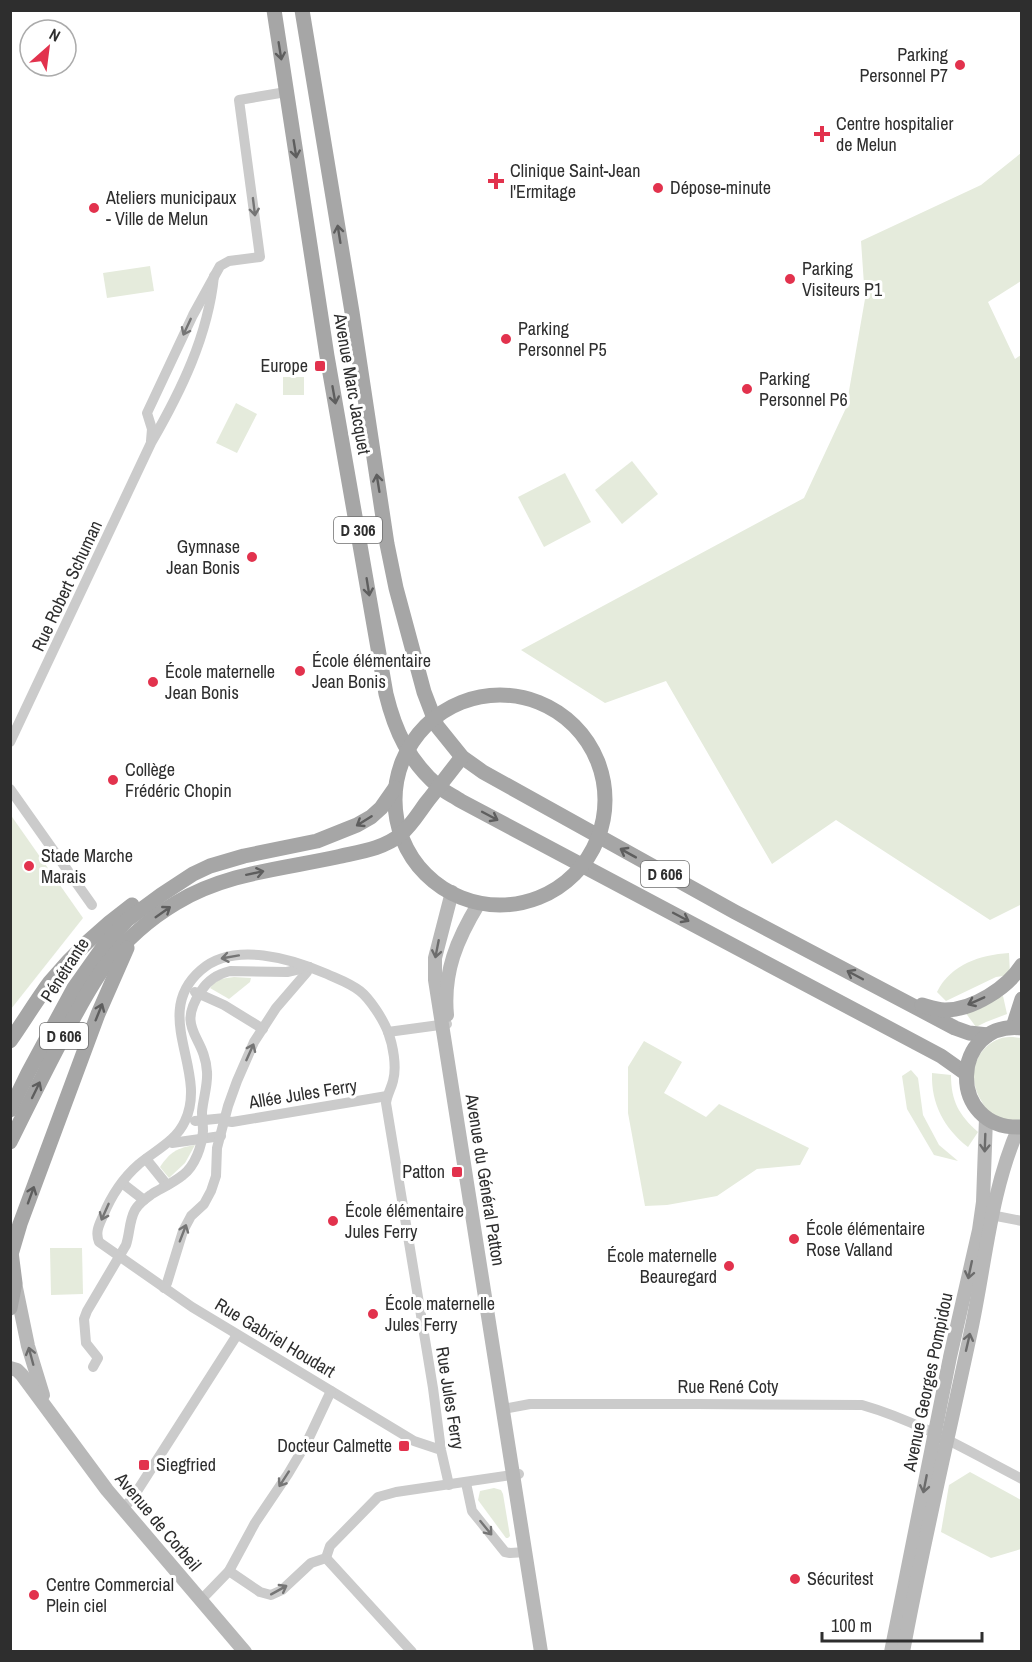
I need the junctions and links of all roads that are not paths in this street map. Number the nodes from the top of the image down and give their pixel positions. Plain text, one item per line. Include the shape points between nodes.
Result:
1 (274, 10) edge
2 (302, 10) edge
3 (286, 92) junction
4 (214, 276) junction
5 (151, 444) junction
6 (438, 726) junction
7 (10, 742) edge
8 (462, 756) junction
9 (412, 759) junction
10 (439, 787) junction
11 (10, 789) edge
12 (173, 887) junction
13 (452, 892) junction
14 (479, 903) junction
15 (92, 905) dead end
16 (130, 939) junction
17 (1022, 965) edge
18 (309, 967) junction
19 (186, 989) junction
20 (200, 993) junction
21 (1022, 999) edge
22 (907, 1003) junction
23 (444, 1024) junction
24 (1017, 1028) edge
25 (263, 1029) junction
26 (388, 1032) junction
27 (988, 1035) junction
28 (10, 1041) edge
29 (965, 1073) junction
30 (387, 1096) junction
31 (10, 1110) edge
32 (186, 1118) junction
33 (986, 1118) junction
34 (224, 1123) junction
35 (202, 1126) junction
36 (1020, 1127) edge
37 (178, 1132) junction
38 (170, 1141) junction
39 (10, 1142) edge
40 (146, 1159) junction
41 (122, 1183) junction
42 (167, 1185) junction
43 (144, 1200) junction
44 (987, 1214) junction
45 (1022, 1221) edge
46 (11, 1247) edge
47 (120, 1255) junction
48 (15, 1283) junction
49 (164, 1288) junction
50 (10, 1308) edge
51 (237, 1335) junction
52 (93, 1367) dead end
53 (10, 1368) edge
54 (331, 1391) junction
55 (506, 1408) junction
56 (49, 1412) junction
57 (941, 1438) junction
58 (441, 1450) junction
59 (516, 1474) junction
60 (1022, 1479) edge
61 (466, 1483) junction
62 (449, 1485) junction
63 (123, 1508) junction
64 (526, 1552) junction
65 (326, 1558) junction
66 (229, 1571) junction
67 (201, 1600) junction
68 (245, 1652) edge
69 (412, 1652) edge
70 (544, 1652) edge
71 (891, 1652) edge
72 (903, 1652) edge

1 -> 3 main road, Avenue Marc Jacquet / D 306
6 -> 2 main road, Avenue Marc Jacquet / D 306 via 424,692 387,544
3 -> 4 street via 239,100 260,257 229,261
3 -> 9 main road, Avenue Marc Jacquet / D 306 via 386,694
4 - 5 street, Rue Robert Schuman via 212,301 193,360
4 -> 5 street via 147,413
5 - 7 street, Rue Robert Schuman
6 - 8 main road, D 606
6 - 9 main road, D 606
8 - 10 main road, D 606
22 -> 8 main road, D 606 via 588,831 483,772
9 - 10 main road, D 606
9 -> 12 main road, D 606 via 385,802 357,825 317,841 226,860
16 -> 10 main road, D 606 via 175,903 219,882 390,842 411,824
10 -> 29 main road, D 606
11 - 15 street
12 - 28 main road via 132,904 76,953
12 - 31 main road, Pénétrante / D 606 via 127,920 103,947 74,988
13 - 14 main road
13 - 14 main road via 437,884 418,865 404,843 395,792 405,754 429,722 462,702 501,695 540,703 573,724 596,756 605,795 603,821 591,852 566,881 525,902
13 -> 23 main road, Avenue du Général Patton via 435,958
14 - 23 main road, Avenue du Général Patton via 455,948 448,972
39 -> 16 main road, Pénétrante / D 606 via 91,987
46 -> 16 main road
17 -> 22 main road via 1001,988 963,1007 946,1010
18 -> 19 street via 273,957 223,958 201,970
18 - 20 street via 287,972 230,971 210,980
18 - 25 street
18 - 26 street via 361,992
19 - 20 street
19 - 32 street via 178,1021 192,1096
20 - 25 street
20 - 35 street via 190,1015 207,1071
21 - 24 main road
22 - 27 main road, D 606 via 955,1028
23 - 26 street
23 - 55 main road, Avenue du Général Patton
24 - 27 main road
34 -> 25 street via 237,1081
26 - 30 street, Rue Jules Ferry via 394,1070
27 - 29 main road via 977,1045
29 - 33 main road via 968,1093
30 - 34 street, Allée Jules Ferry
30 - 58 street, Rue Jules Ferry
32 - 35 street
32 - 37 street
33 - 36 main road via 1002,1126
33 -> 44 main road, Avenue Georges Pompidou via 983,1202
34 - 35 street
34 - 35 street via 221,1111
49 -> 34 street via 183,1231 211,1191
35 - 37 street via 183,1134
35 - 38 street
35 - 42 street via 197,1154 186,1172
36 - 44 main road, Avenue Georges Pompidou
37 - 38 street
38 - 40 street
40 - 41 street
40 - 42 street
41 - 43 street
41 -> 47 street, Rue Gabriel Houdart via 96,1235 99,1242
42 - 43 street
43 - 47 street via 135,1210
44 - 45 street
57 -> 44 main road, Avenue Georges Pompidou via 972,1325
44 -> 57 main road, Avenue Georges Pompidou via 950,1357 954,1366
46 - 48 main road
47 - 49 street, Rue Gabriel Houdart
47 - 52 street via 84,1319 86,1342 98,1358
48 - 50 main road
56 -> 48 main road, Avenue de Corbeil via 28,1346
49 - 51 street, Rue Gabriel Houdart
51 - 54 street, Rue Gabriel Houdart
51 - 63 street
53 - 56 main road, Avenue de Corbeil via 22,1375
54 - 58 street, Rue Gabriel Houdart via 414,1441
54 -> 66 street via 307,1442
55 - 57 street, Rue René Coty via 530,1404 862,1405
55 - 59 main road, Avenue du Général Patton
56 - 63 main road, Avenue de Corbeil
57 - 60 street, Rue René Coty
57 -> 71 main road, Avenue Georges Pompidou
57 - 72 main road, Avenue Georges Pompidou
58 - 62 street, Rue Jules Ferry
59 - 61 street
59 - 64 main road, Avenue du Général Patton
59 - 70 main road, Avenue du Général Patton
61 - 62 street
61 -> 64 street via 472,1511 506,1551
62 - 65 street via 378,1497 330,1546
63 - 67 main road, Avenue de Corbeil
64 - 70 main road, Avenue du Général Patton
66 -> 65 street via 271,1595 311,1563
65 - 69 street
66 - 67 street
67 - 68 main road, Avenue de Corbeil

